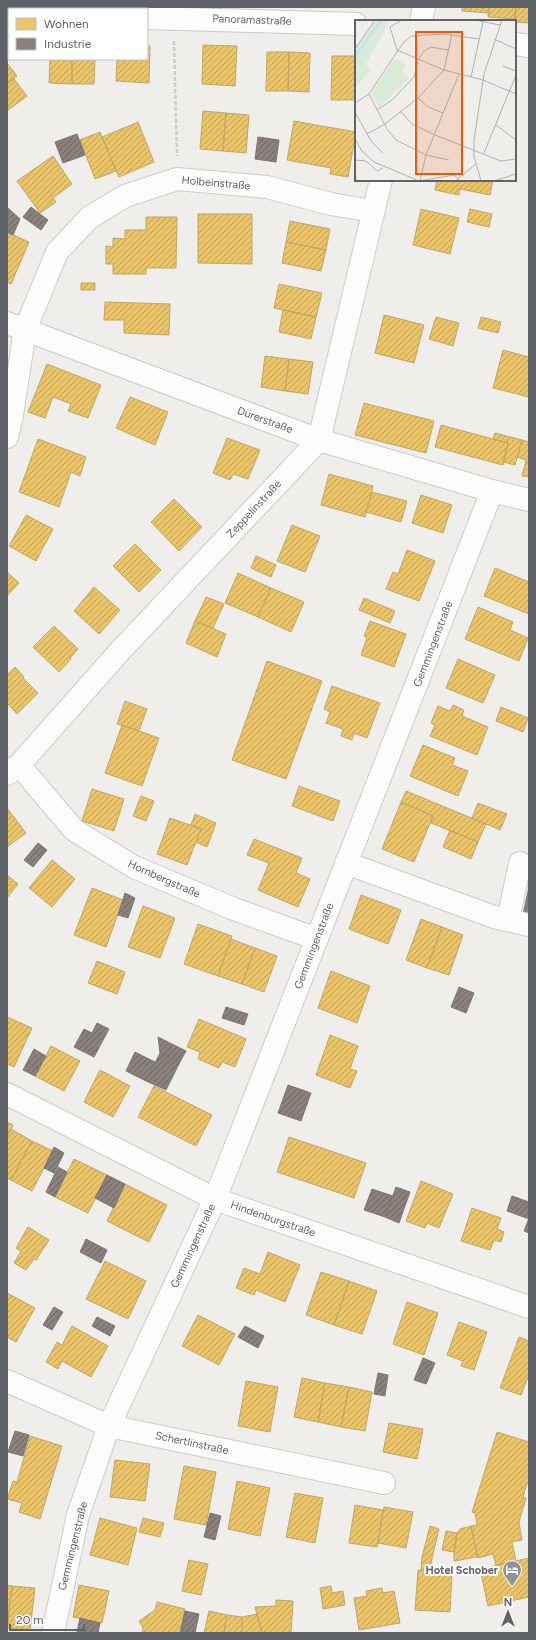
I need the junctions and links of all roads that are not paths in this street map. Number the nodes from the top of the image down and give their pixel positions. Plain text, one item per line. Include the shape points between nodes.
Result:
1 (424, 7) edge
2 (173, 12) edge
3 (148, 18) edge
4 (421, 20) edge
5 (355, 24) edge
6 (516, 44) edge
7 (529, 46) edge
8 (381, 181) edge
9 (373, 212) junction
10 (16, 326) edge
11 (7, 437) edge
12 (319, 440) junction
13 (492, 491) junction
14 (529, 500) edge
15 (13, 770) edge
16 (346, 863) junction
17 (520, 863) dead end
18 (508, 920) junction
19 (529, 925) edge
20 (317, 938) junction
21 (7, 1094) edge
22 (215, 1199) junction
23 (529, 1307) edge
24 (7, 1381) edge
25 (109, 1426) junction
26 (384, 1483) dead end
27 (53, 1633) edge

1 - 4 street
2 - 3 street, Panoramastraße
2 - 5 street, Panoramastraße
6 - 7 street
8 - 9 street, Zeppelinstraße
9 - 10 street, Holbeinstraße via 266,187 177,179 125,196 90,218 57,252
9 - 12 street, Zeppelinstraße
10 - 11 street, Holbeinstraße via 12,415
10 - 12 street, Dürerstraße
12 - 13 street, Dürerstraße
12 - 15 street, Zeppelinstraße via 121,650
13 - 14 street, Dürerstraße
13 - 16 street, Gemmingenstraße
15 - 20 street, Hornbergstraße via 74,830 134,867 234,909
16 - 18 street
16 - 20 street, Gemmingenstraße
17 - 18 street
18 - 19 street
20 - 22 street, Gemmingenstraße
21 - 22 street, Hindenburgstraße
22 - 23 street, Hindenburgstraße
22 - 25 street, Gemmingenstraße
24 - 25 street, Schertlinstraße
25 - 26 street, Schertlinstraße
25 - 27 street, Gemmingenstraße via 78,1515

